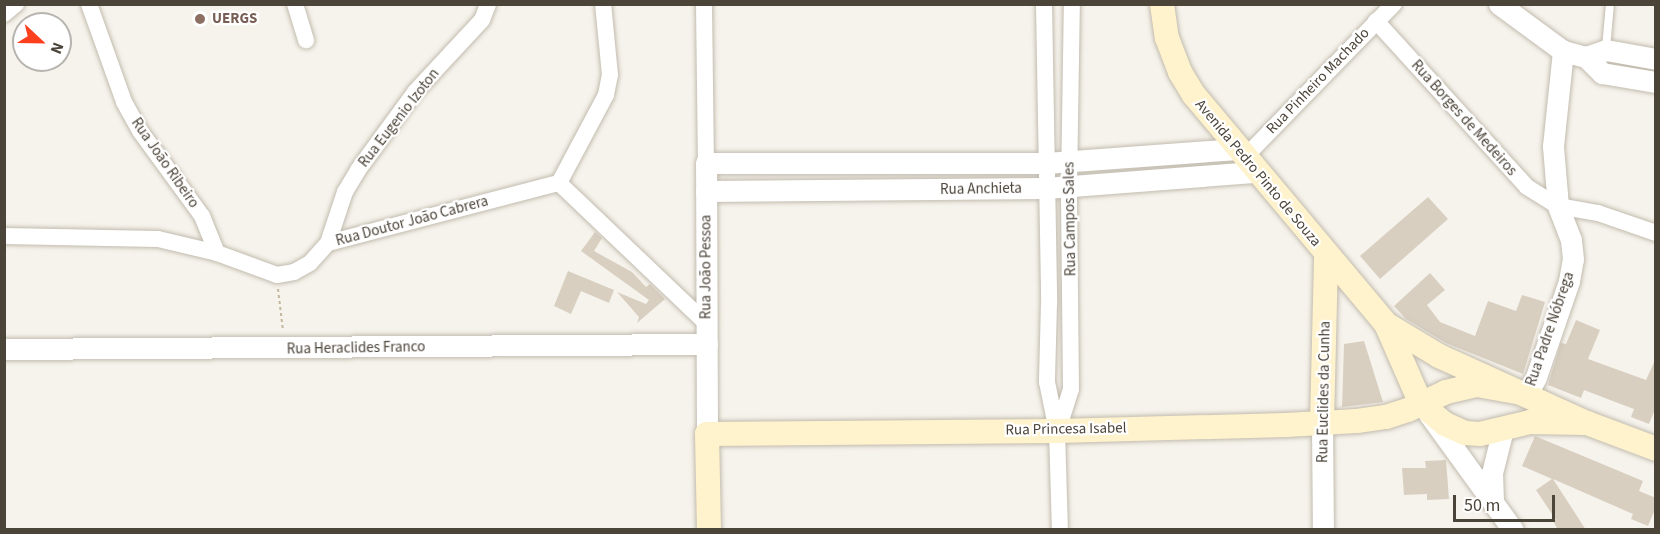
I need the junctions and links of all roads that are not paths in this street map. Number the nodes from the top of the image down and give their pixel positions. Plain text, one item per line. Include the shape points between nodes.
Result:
1 (16, 4) edge
2 (89, 4) edge
3 (295, 4) edge
4 (488, 4) edge
5 (603, 4) edge
6 (704, 4) edge
7 (1044, 4) edge
8 (1072, 4) edge
9 (1162, 4) edge
10 (1394, 4) edge
11 (1499, 4) edge
12 (1610, 4) edge
13 (4, 14) edge
14 (1376, 21) junction
15 (306, 40) dead end
16 (1563, 51) junction
17 (1596, 53) junction
18 (1656, 58) edge
19 (1656, 82) edge
20 (1246, 160) junction
21 (1069, 161) junction
22 (706, 163) junction
23 (879, 163) junction
24 (1046, 163) junction
25 (559, 183) junction
26 (1069, 186) junction
27 (1046, 188) junction
28 (880, 190) junction
29 (706, 191) junction
30 (1558, 206) junction
31 (1656, 233) edge
32 (4, 236) edge
33 (328, 243) junction
34 (217, 253) junction
35 (1326, 255) junction
36 (1071, 302) junction
37 (1049, 303) junction
38 (1386, 324) junction
39 (707, 334) junction
40 (4, 349) edge
41 (1527, 394) junction
42 (1421, 404) junction
43 (1322, 423) junction
44 (1587, 423) junction
45 (1503, 429) junction
46 (1057, 431) junction
47 (707, 434) junction
48 (1656, 449) edge
49 (1493, 501) junction
50 (709, 530) edge
51 (1060, 530) edge
52 (1323, 530) edge
53 (1513, 530) edge

1 - 13 street
2 - 34 street, Rua João Ribeiro via 124,102 140,131 202,216
3 - 15 street
4 - 33 street, Rua Eugenio Izoton via 482,20 415,92 358,170 345,192
5 - 25 street via 610,75 606,95
6 - 22 street, Rua João Pessoa
7 - 24 street, Rua Campos Sales
8 - 21 street, Rua Campos Sales
9 - 20 main road, Avenida Pedro Pinto de Souza via 1167,39 1180,72
10 - 14 street, Rua Pinheiro Machado
11 - 16 street
12 - 17 lane
14 - 20 street, Rua Pinheiro Machado
14 - 30 street, Rua Borges de Medeiros via 1527,188
16 - 17 street
16 - 30 street, Rua Padre Nóbrega via 1553,146
17 - 18 street
17 - 19 street via 1602,72
20 - 21 street, Rua Anchieta
20 - 26 street, Rua Anchieta
20 - 35 main road, Avenida Pedro Pinto de Souza
21 - 24 street, Rua Anchieta
21 - 26 street, Rua Campos Sales
22 - 23 street, Rua Anchieta
22 - 29 street, Rua João Pessoa
23 - 24 street, Rua Anchieta
23 - 28 street
24 - 27 street, Rua Campos Sales
25 - 33 street, Rua Doutor João Cabrera
25 - 39 street
26 - 27 street, Rua Anchieta
26 - 36 street, Rua Campos Sales
27 - 28 street, Rua Anchieta
27 - 37 street, Rua Campos Sales
28 - 29 street, Rua Anchieta
29 - 39 street, Rua João Pessoa
30 - 31 street via 1598,213
30 - 41 street, Rua Padre Nóbrega via 1573,259 1569,281
32 - 34 street via 158,239
33 - 34 street, Rua Doutor João Cabrera via 309,263 294,272 277,274
35 - 38 main road, Avenida Pedro Pinto de Souza
35 - 43 main road, Rua Euclides da Cunha
36 - 37 street
36 - 46 street, Rua Campos Sales via 1071,388
37 - 46 street, Rua Campos Sales via 1047,382
38 - 41 main road, Avenida Pedro Pinto de Souza via 1439,356
38 - 42 main road, Avenida Pedro Pinto de Souza
39 - 40 street, Rua Heraclides Franco via 285,349
39 - 47 street, Rua João Pessoa
41 - 42 main road, Rua Princesa Isabel via 1477,385 1446,392
41 - 44 main road, Avenida Pedro Pinto de Souza
42 - 43 main road, Rua Princesa Isabel via 1386,417
42 - 45 main road, Avenida Pedro Pinto de Souza via 1445,424 1465,433
42 - 49 street
43 - 46 main road, Rua Princesa Isabel
43 - 52 street, Rua Euclides da Cunha
44 - 45 main road, Avenida Pedro Pinto de Souza via 1530,422
44 - 48 main road, Avenida Pedro Pinto de Souza
45 - 49 street via 1492,473
46 - 47 main road, Rua Princesa Isabel
46 - 51 street, Rua Campos Sales
47 - 50 main road, Rua João Pessoa
49 - 53 street

